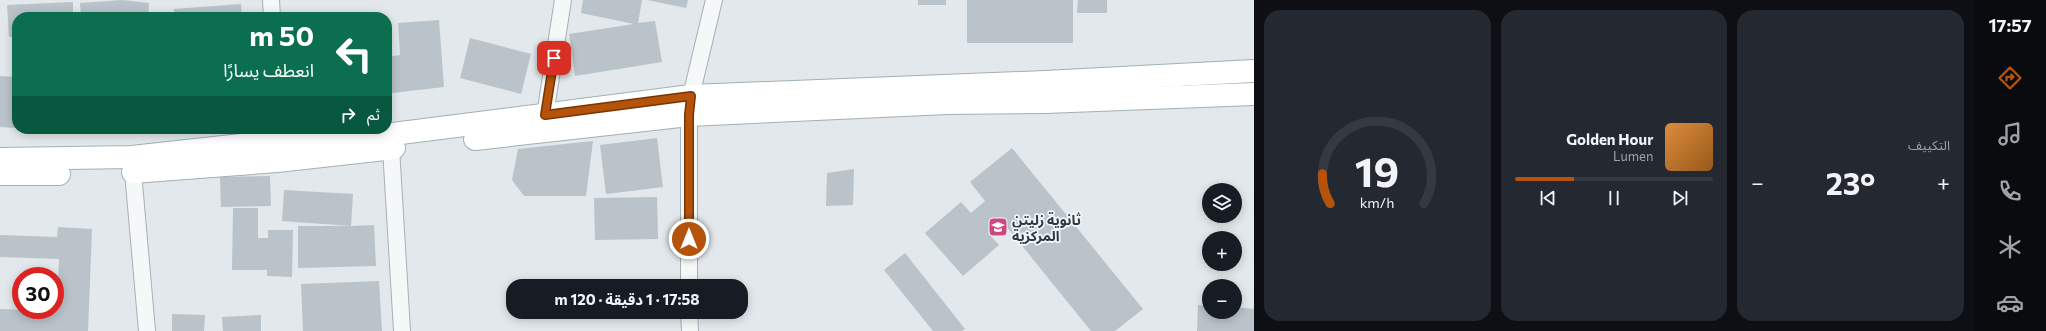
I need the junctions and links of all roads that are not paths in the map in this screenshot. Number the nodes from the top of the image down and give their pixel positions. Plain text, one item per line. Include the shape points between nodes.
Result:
1 (271, 0) edge
2 (563, 0) edge
3 (714, 0) edge
4 (272, 12) edge
5 (1254, 71) edge
6 (1254, 94) edge
7 (690, 105) junction
8 (545, 115) junction
9 (277, 144) edge
10 (391, 148) junction
11 (0, 159) edge
12 (132, 172) junction
13 (0, 174) edge
14 (689, 279) edge
15 (690, 319) edge
16 (147, 331) edge
17 (402, 331) edge
18 (690, 331) edge

1 - 4 street
2 - 8 street
3 - 7 street
5 - 7 main road
6 - 7 main road via 1045,102
7 - 8 main road
7 - 10 main road
7 - 14 street
8 - 9 main road via 393,134
9 - 10 main road
9 - 11 main road via 132,157
9 - 12 main road
10 - 17 street
12 - 13 main road
12 - 16 street
15 - 18 street

